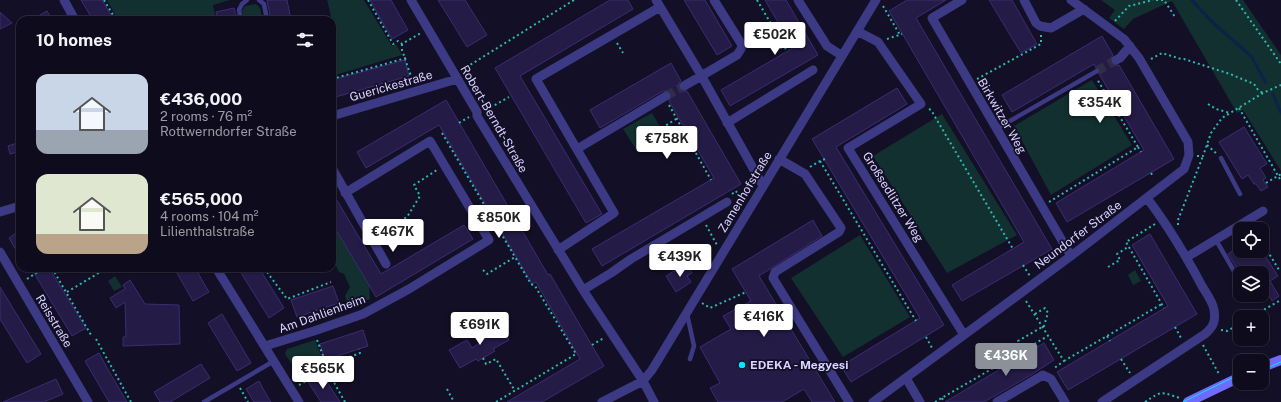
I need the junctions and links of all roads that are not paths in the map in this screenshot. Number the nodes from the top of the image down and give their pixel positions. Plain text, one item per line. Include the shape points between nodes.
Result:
1 (64, 0) edge
2 (247, 0) edge
3 (259, 0) edge
4 (411, 0) edge
5 (714, 0) edge
6 (799, 0) edge
7 (876, 0) edge
8 (962, 0) edge
9 (1024, 0) edge
10 (1071, 0) edge
11 (658, 4) edge
12 (1084, 9) junction
13 (73, 16) edge
14 (240, 16) edge
15 (266, 16) edge
16 (857, 31) junction
17 (1130, 46) junction
18 (841, 55) junction
19 (1116, 60) tunnel mouth
20 (813, 70) dead end
21 (1095, 72) tunnel mouth
22 (701, 75) junction
23 (456, 77) junction
24 (684, 86) tunnel mouth
25 (665, 97) tunnel mouth
26 (336, 115) edge
27 (727, 123) junction
28 (996, 129) junction
29 (577, 149) junction
30 (1221, 158) road end
31 (779, 159) junction
32 (336, 176) edge
33 (763, 186) junction
34 (345, 193) junction
35 (1240, 194) dead end
36 (1148, 198) junction
37 (727, 202) dead end
38 (16, 207) edge
39 (1263, 211) dead end
40 (0, 212) edge
41 (1215, 239) junction
42 (558, 250) junction
43 (0, 252) edge
44 (1071, 256) junction
45 (1187, 257) junction
46 (386, 264) dead end
47 (1233, 270) edge
48 (219, 272) edge
49 (583, 290) junction
50 (687, 313) junction
51 (964, 334) junction
52 (265, 346) junction
53 (690, 359) dead end
54 (1281, 360) edge
55 (274, 361) junction
56 (1269, 364) edge
57 (906, 378) junction
58 (1233, 380) edge
59 (643, 381) junction
60 (88, 402) edge
61 (204, 402) edge
62 (299, 402) edge
63 (602, 402) edge
64 (654, 402) edge
65 (849, 402) edge
66 (873, 402) edge
67 (920, 402) edge
68 (997, 402) edge
69 (1065, 402) edge
70 (1102, 402) edge
71 (1188, 402) edge

1 - 13 street
2 - 14 lane via 239,10
3 - 15 lane via 264,4
4 - 23 street, Robert-Berndt-Straße
5 - 22 street via 742,45 737,55
6 - 18 street via 827,46
7 - 16 street, Zamenhofstraße
8 - 28 street, Birkwitzer Weg via 932,18
9 - 12 street via 1036,23 1051,28
10 - 12 street
11 - 22 street
11 - 29 street via 536,79
12 - 17 street via 1124,38
16 - 18 street, Zamenhofstraße
16 - 51 street, Großsedlitzer Weg via 878,42 921,104 848,148
17 - 19 street
17 - 36 street, Neundorfer Straße via 1188,142 1189,155 1184,169
18 - 31 street, Zamenhofstraße
20 - 27 street
21 - 28 lane
22 - 24 street
22 - 27 street
23 - 26 street, Guerickestraße
23 - 42 street, Robert-Berndt-Straße
25 - 29 street
27 - 33 street
28 - 44 street, Birkwitzer Weg
29 - 42 street via 614,213
30 - 35 lane
31 - 33 street, Zamenhofstraße
31 - 65 street via 805,174 840,228 840,232 775,272 773,278
32 - 34 street
33 - 50 street, Zamenhofstraße
34 - 46 street
34 - 52 street, Am Dahlienheim via 430,141 489,240 363,314
36 - 44 street, Neundorfer Straße
36 - 45 street
37 - 49 street, Zamenhofstraße
38 - 40 street
39 - 41 street
41 - 45 street
41 - 47 lane
42 - 49 street, Robert-Berndt-Straße
43 - 60 street, Reisstraße
44 - 51 street, Neundorfer Straße
45 - 70 street via 1214,309 1212,328
48 - 52 street
49 - 59 street, Robert-Berndt-Straße
50 - 53 lane via 694,346
50 - 59 street, Zamenhofstraße
51 - 57 street, Neundorfer Straße
52 - 55 street
54 - 56 street
55 - 61 lane
55 - 62 street
57 - 66 street, Neundorfer Straße
57 - 67 street
58 - 71 street
59 - 63 street
59 - 64 street
68 - 69 street via 1043,375 1051,379

